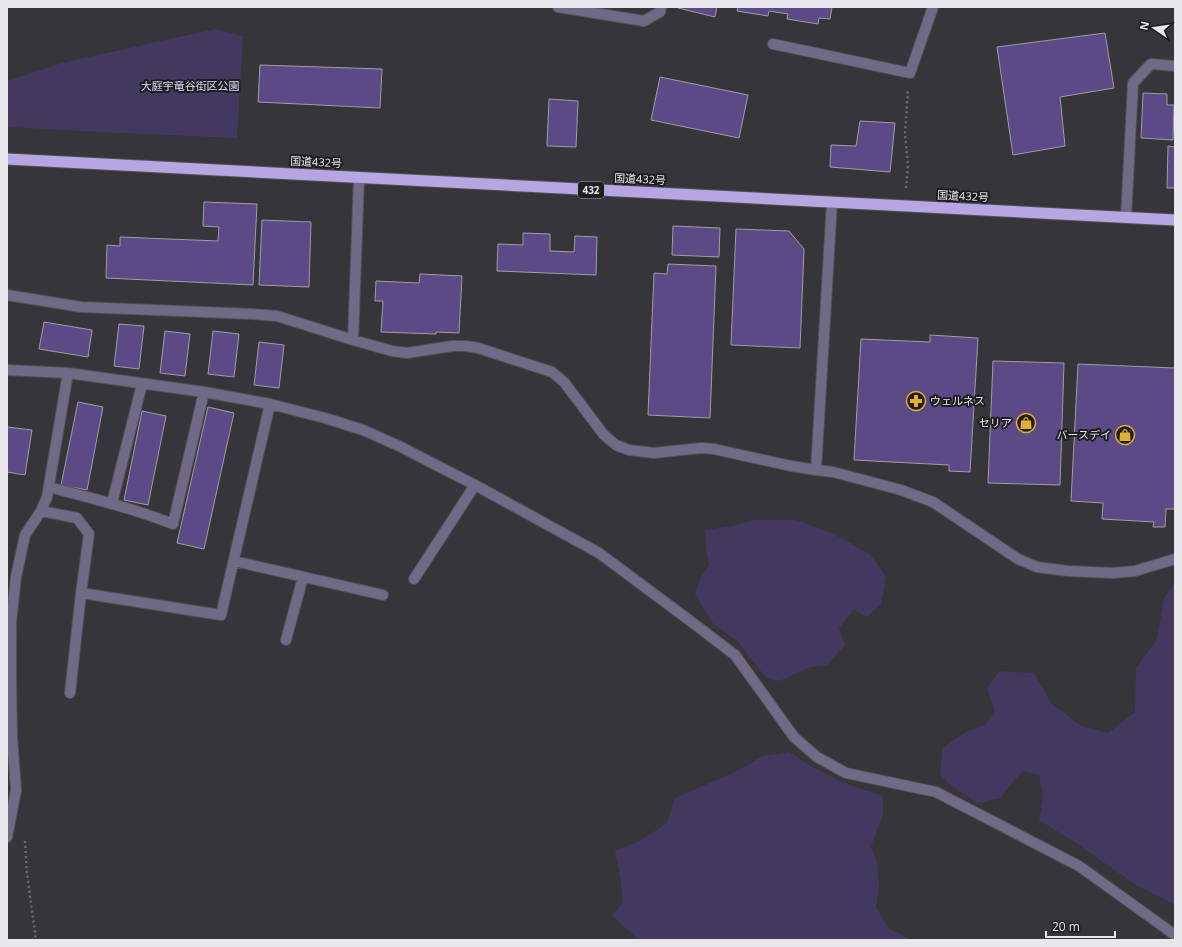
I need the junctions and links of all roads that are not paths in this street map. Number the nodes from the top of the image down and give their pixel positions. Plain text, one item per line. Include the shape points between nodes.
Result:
1 (558, 7) edge
2 (661, 7) edge
3 (933, 7) edge
4 (773, 44) dead end
5 (1175, 66) edge
6 (7, 159) edge
7 (359, 178) junction
8 (832, 202) junction
9 (1126, 218) junction
10 (1175, 220) edge
11 (7, 295) edge
12 (353, 340) junction
13 (7, 370) edge
14 (68, 374) junction
15 (142, 384) junction
16 (204, 392) junction
17 (270, 404) junction
18 (816, 470) junction
19 (475, 485) junction
20 (48, 487) junction
21 (112, 503) junction
22 (41, 511) junction
23 (1175, 559) edge
24 (234, 561) junction
25 (303, 577) junction
26 (414, 579) dead end
27 (80, 593) junction
28 (383, 595) dead end
29 (286, 640) dead end
30 (70, 693) dead end
31 (7, 837) edge
32 (1175, 935) edge

1 - 2 street via 644,21 660,12
3 - 4 street via 910,73
5 - 9 street via 1151,64 1133,83
6 - 7 highway, 国道432号 / 432
7 - 8 highway, 国道432号 / 432
7 - 12 street
8 - 9 highway, 国道432号 / 432
8 - 18 street
9 - 10 highway, 国道432号 / 432
11 - 12 street via 81,307 277,316
12 - 18 street via 407,353 466,346 552,372 564,382 604,436 629,450 654,453 714,449
13 - 14 street
14 - 15 street
14 - 20 street
15 - 16 street
15 - 21 street
16 - 17 street
16 - 21 street via 173,524
17 - 19 street via 363,430
17 - 24 street
18 - 23 street via 901,490 933,502 1018,559 1037,567 1113,574 1135,571
19 - 26 street
19 - 32 street via 599,553 735,654 794,737 817,757 846,773 936,792 1079,866
20 - 21 street
20 - 22 street
22 - 27 street via 77,518 89,534
22 - 31 street via 25,535 11,615 12,738 16,790
24 - 25 street
24 - 27 street via 221,616
25 - 28 street
25 - 29 street
27 - 30 street

